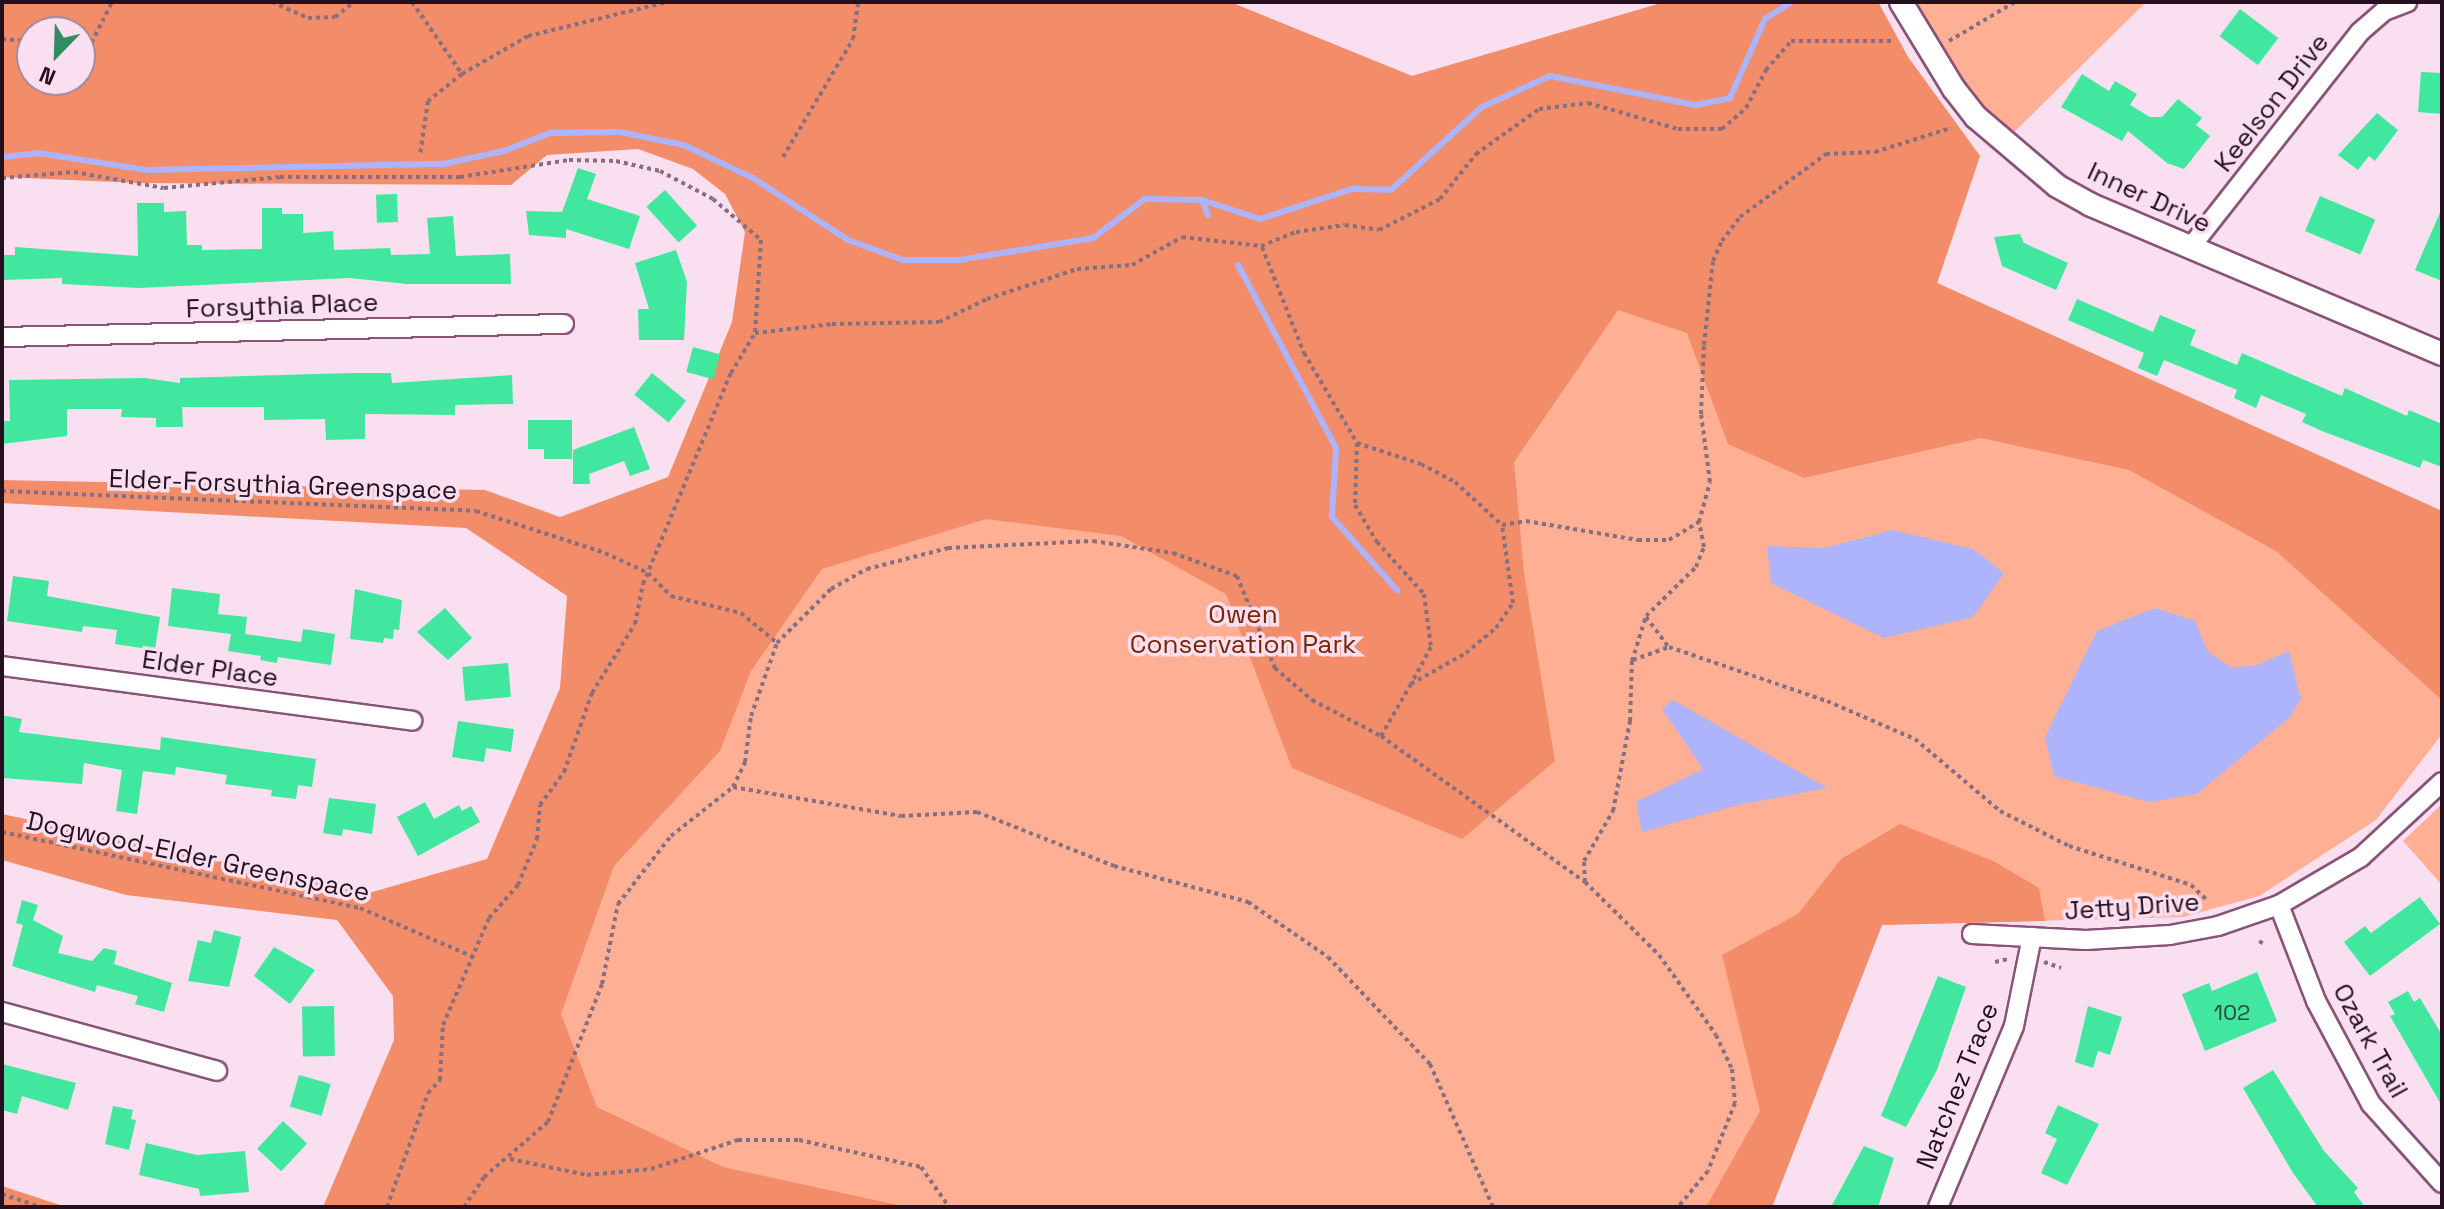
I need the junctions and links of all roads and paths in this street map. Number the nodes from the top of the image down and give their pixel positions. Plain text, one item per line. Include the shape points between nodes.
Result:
1 (112, 2) edge
2 (218, 2) edge
3 (246, 2) edge
4 (272, 2) edge
5 (354, 2) edge
6 (412, 2) edge
7 (667, 2) edge
8 (858, 2) edge
9 (1901, 2) edge
10 (2015, 2) edge
11 (2407, 2) edge
12 (96, 34) edge
13 (1893, 41) dead end
14 (1930, 52) junction
15 (462, 74) junction
16 (1951, 128) dead end
17 (420, 155) dead end
18 (783, 157) dead end
19 (2, 178) edge
20 (1261, 246) junction
21 (2190, 248) junction
22 (564, 324) dead end
23 (755, 333) junction
24 (2, 337) edge
25 (2442, 354) edge
26 (1357, 443) junction
27 (2, 491) edge
28 (1699, 522) junction
29 (1502, 525) junction
30 (648, 573) junction
31 (1646, 616) junction
32 (777, 643) junction
33 (1669, 647) junction
34 (1632, 661) junction
35 (2, 666) edge
36 (1411, 684) junction
37 (412, 721) dead end
38 (1381, 736) junction
39 (2442, 782) edge
40 (733, 787) junction
41 (2, 832) edge
42 (1585, 882) junction
43 (2208, 901) dead end
44 (2279, 905) junction
45 (1972, 934) dead end
46 (2032, 937) junction
47 (2263, 938) dead end
48 (2260, 944) dead end
49 (474, 957) junction
50 (2002, 958) dead end
51 (1995, 962) dead end
52 (2, 1012) edge
53 (217, 1071) dead end
54 (509, 1159) junction
55 (2442, 1183) edge
56 (2, 1194) edge
57 (40, 1207) edge
58 (387, 1207) edge
59 (464, 1207) edge
60 (949, 1207) edge
61 (1493, 1207) edge
62 (1678, 1207) edge
63 (1938, 1207) edge

1 - 12 path
2 - 3 path
4 - 5 path via 308,18 335,17
6 - 15 path
7 - 15 path via 528,36
8 - 18 path via 853,39
9 - 14 street, Inner Drive
10 - 14 path
11 - 21 street, Keelson Drive via 2384,11 2360,32
13 - 20 path via 1791,41 1766,70 1746,108 1722,129 1678,129 1588,103 1539,109 1476,154 1440,199 1379,230 1333,226 1296,232
14 - 21 street, Inner Drive via 1976,117 2046,177 2091,205
15 - 17 path via 428,101
16 - 28 path via 1875,152 1826,154 1740,217 1722,241 1706,306 1701,414 1710,482
19 - 23 path via 74,172 164,188 280,177 460,177 569,160 616,161 660,171 713,199 761,240
20 - 23 path via 1182,237 1132,265 1077,269 987,299 939,322 832,324
20 - 26 path via 1310,365
21 - 25 street, Inner Drive
22 - 24 street, Forsythia Place
23 - 30 path via 731,373
26 - 29 path via 1421,464 1455,482
26 - 36 path via 1355,505 1377,542 1424,594 1431,647
27 - 30 path, Elder-Forsythia Greenspace via 476,511
28 - 29 path via 1669,540 1638,540 1526,521
28 - 31 path via 1704,547 1696,567
29 - 36 path via 1513,603 1496,628 1466,653
30 - 32 path, Elder-Forsythia Greenspace via 671,596 741,613
30 - 49 path via 635,624 592,693 564,772 540,805 537,839 518,885 489,918
31 - 33 path
31 - 34 path
32 - 38 path via 831,589 867,569 948,548 1020,540 1093,541 1173,553 1237,576 1275,668 1312,700
32 - 40 path via 751,716 745,762
33 - 34 path
33 - 43 path via 1827,701 1915,739 2000,811 2069,846 2191,885
34 - 42 path via 1630,721 1616,800 1584,861
35 - 37 street, Elder Place
36 - 38 path
38 - 42 path
39 - 44 street, Jetty Drive via 2371,850
40 - 54 path via 671,836 618,904 602,984 548,1122
40 - 61 path via 901,816 977,812 1114,866 1248,902 1328,957 1430,1064
41 - 49 path, Dogwood-Elder Greenspace via 360,908
42 - 62 path via 1659,955 1716,1035 1732,1069 1735,1103 1723,1139 1708,1171
44 - 46 street, Jetty Drive via 2170,935
44 - 55 street, Ozark Trail via 2316,1001 2371,1104
45 - 46 street, Jetty Drive
46 - 63 street, Natchez Trace via 2014,1026
47 - 48 path
49 - 58 path via 443,1025 440,1080 428,1093
50 - 51 path
52 - 53 street
54 - 59 path via 484,1177
54 - 60 path via 587,1175 651,1169 738,1140 799,1140 921,1167
56 - 57 path

